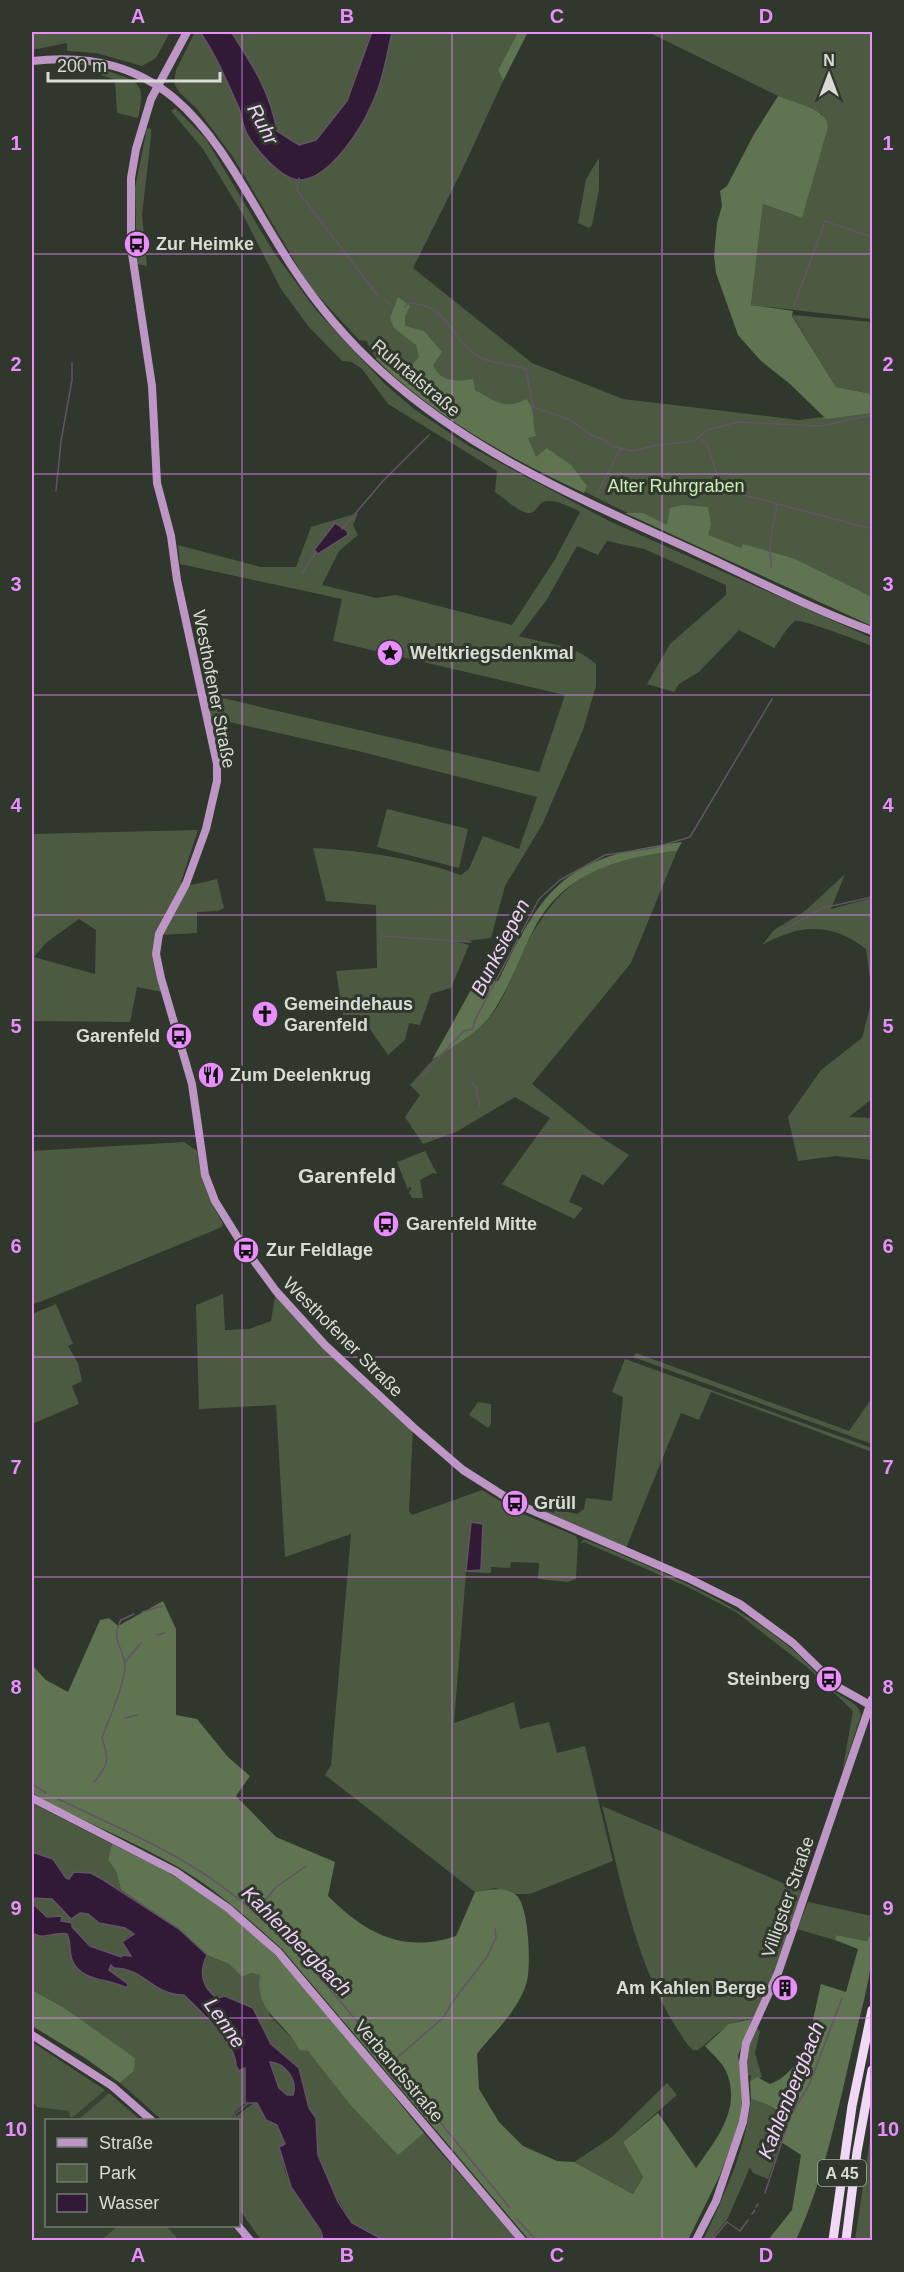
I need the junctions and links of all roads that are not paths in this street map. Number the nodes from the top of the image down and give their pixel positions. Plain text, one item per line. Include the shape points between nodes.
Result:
1 (187, 32) edge
2 (32, 61) edge
3 (158, 85) junction
4 (873, 631) edge
5 (871, 1702) edge
6 (32, 1798) edge
7 (873, 2010) edge
8 (32, 2035) edge
9 (873, 2070) edge
10 (149, 2119) edge
11 (239, 2227) edge
12 (250, 2241) edge
13 (522, 2241) edge
14 (696, 2241) edge
15 (833, 2241) edge
16 (846, 2241) edge

1 - 3 main road, Westhofener Straße
2 - 3 main road, Ruhrtalstraße via 86,59
3 - 4 main road, Ruhrtalstraße via 194,115 213,138 294,270 331,319 381,372 428,411 479,445 549,483
3 - 5 main road, Westhofener Straße via 143,122 131,178 132,256 152,386 157,483 217,764 217,781 206,830 186,884 159,934 156,954 192,1084 209,1189 243,1246 300,1319 447,1458 515,1503 688,1578 740,1605 793,1643 838,1687
5 - 14 main road, Villigster Straße via 784,1956 746,2043 743,2122 716,2201
6 - 13 main road, Verbandsstraße via 176,1872 228,1908 262,1938 315,1994
7 - 15 highway, A 45 via 852,2106
8 - 10 main road via 112,2086
9 - 16 highway, A 45 via 857,2152
11 - 12 main road

